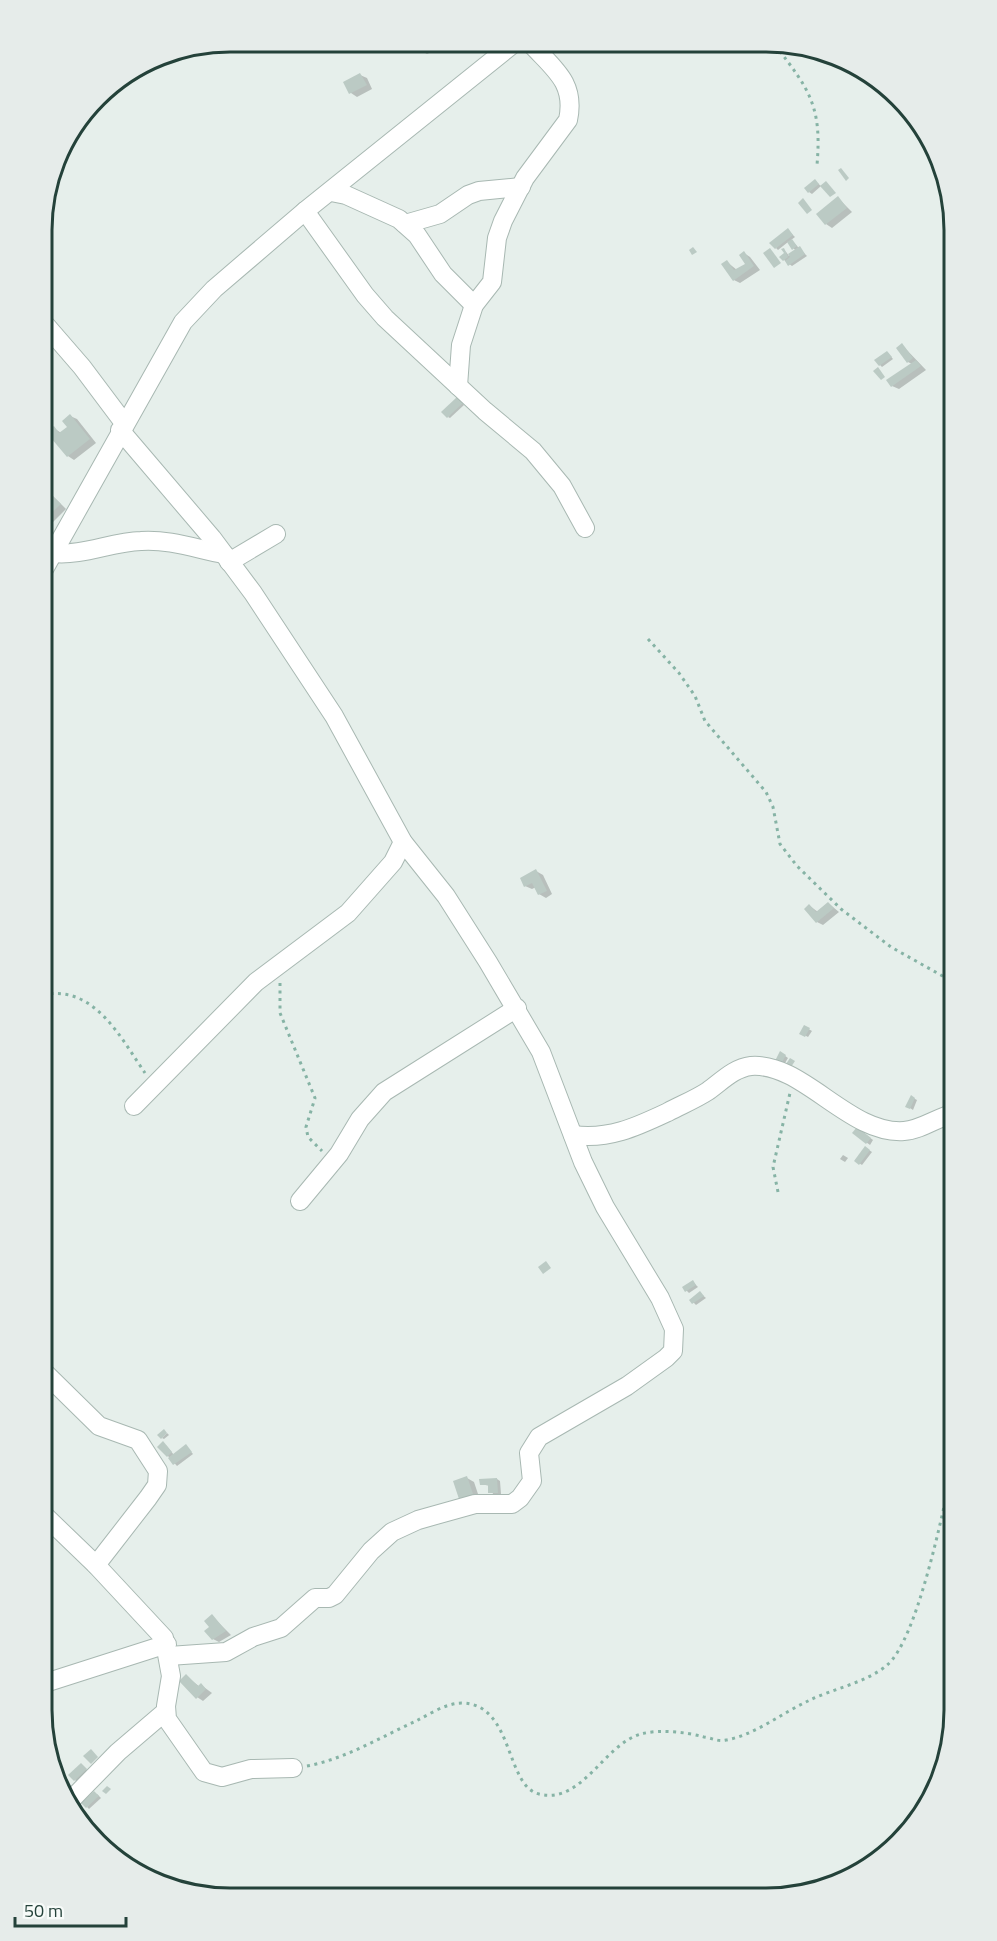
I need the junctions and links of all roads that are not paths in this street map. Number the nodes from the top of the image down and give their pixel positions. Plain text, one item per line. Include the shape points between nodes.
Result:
1 (503, 52) edge
2 (538, 52) edge
3 (521, 187) junction
4 (331, 192) junction
5 (305, 211) junction
6 (405, 224) junction
7 (474, 305) junction
8 (52, 331) edge
9 (458, 386) junction
10 (122, 426) junction
11 (585, 528) dead end
12 (276, 534) dead end
13 (52, 552) edge
14 (227, 558) junction
15 (52, 560) edge
16 (403, 842) junction
17 (517, 1008) junction
18 (134, 1106) dead end
19 (944, 1117) edge
20 (573, 1135) junction
21 (300, 1201) dead end
22 (52, 1380) edge
23 (52, 1523) edge
24 (96, 1565) junction
25 (168, 1650) junction
26 (52, 1681) edge
27 (166, 1711) junction
28 (293, 1768) road end
29 (75, 1796) edge

1 - 4 street
2 - 3 street via 567,86 570,109 568,120
3 - 6 street via 479,191 440,214
3 - 7 street via 497,238 492,282
4 - 5 street
4 - 6 street via 372,206
5 - 9 street via 385,318
5 - 10 street via 233,272 183,322
6 - 7 street via 443,274
7 - 9 street via 461,345
8 - 10 street via 82,366
9 - 11 street via 532,451 562,486
10 - 13 street
10 - 14 street
12 - 14 street
14 - 15 street via 167,542 143,540
14 - 16 street via 334,716
16 - 17 street via 446,896
16 - 18 street via 393,862 348,913 239,998
17 - 20 street via 551,1072
17 - 21 street via 384,1092
19 - 20 street via 913,1130 887,1130 855,1117 764,1067 745,1067 706,1092 635,1127 603,1137
20 - 25 street via 605,1207 666,1311 674,1329 673,1351 627,1386 539,1437 529,1453 532,1481 515,1502 475,1504 410,1523 382,1540 335,1595 315,1598 276,1631 253,1637 226,1652
22 - 24 street via 99,1426 138,1440 158,1471 157,1485
23 - 24 street
24 - 25 street via 146,1617
25 - 26 street
25 - 27 street via 171,1676
27 - 28 street via 170,1727 209,1774 222,1777 251,1769
27 - 29 street

